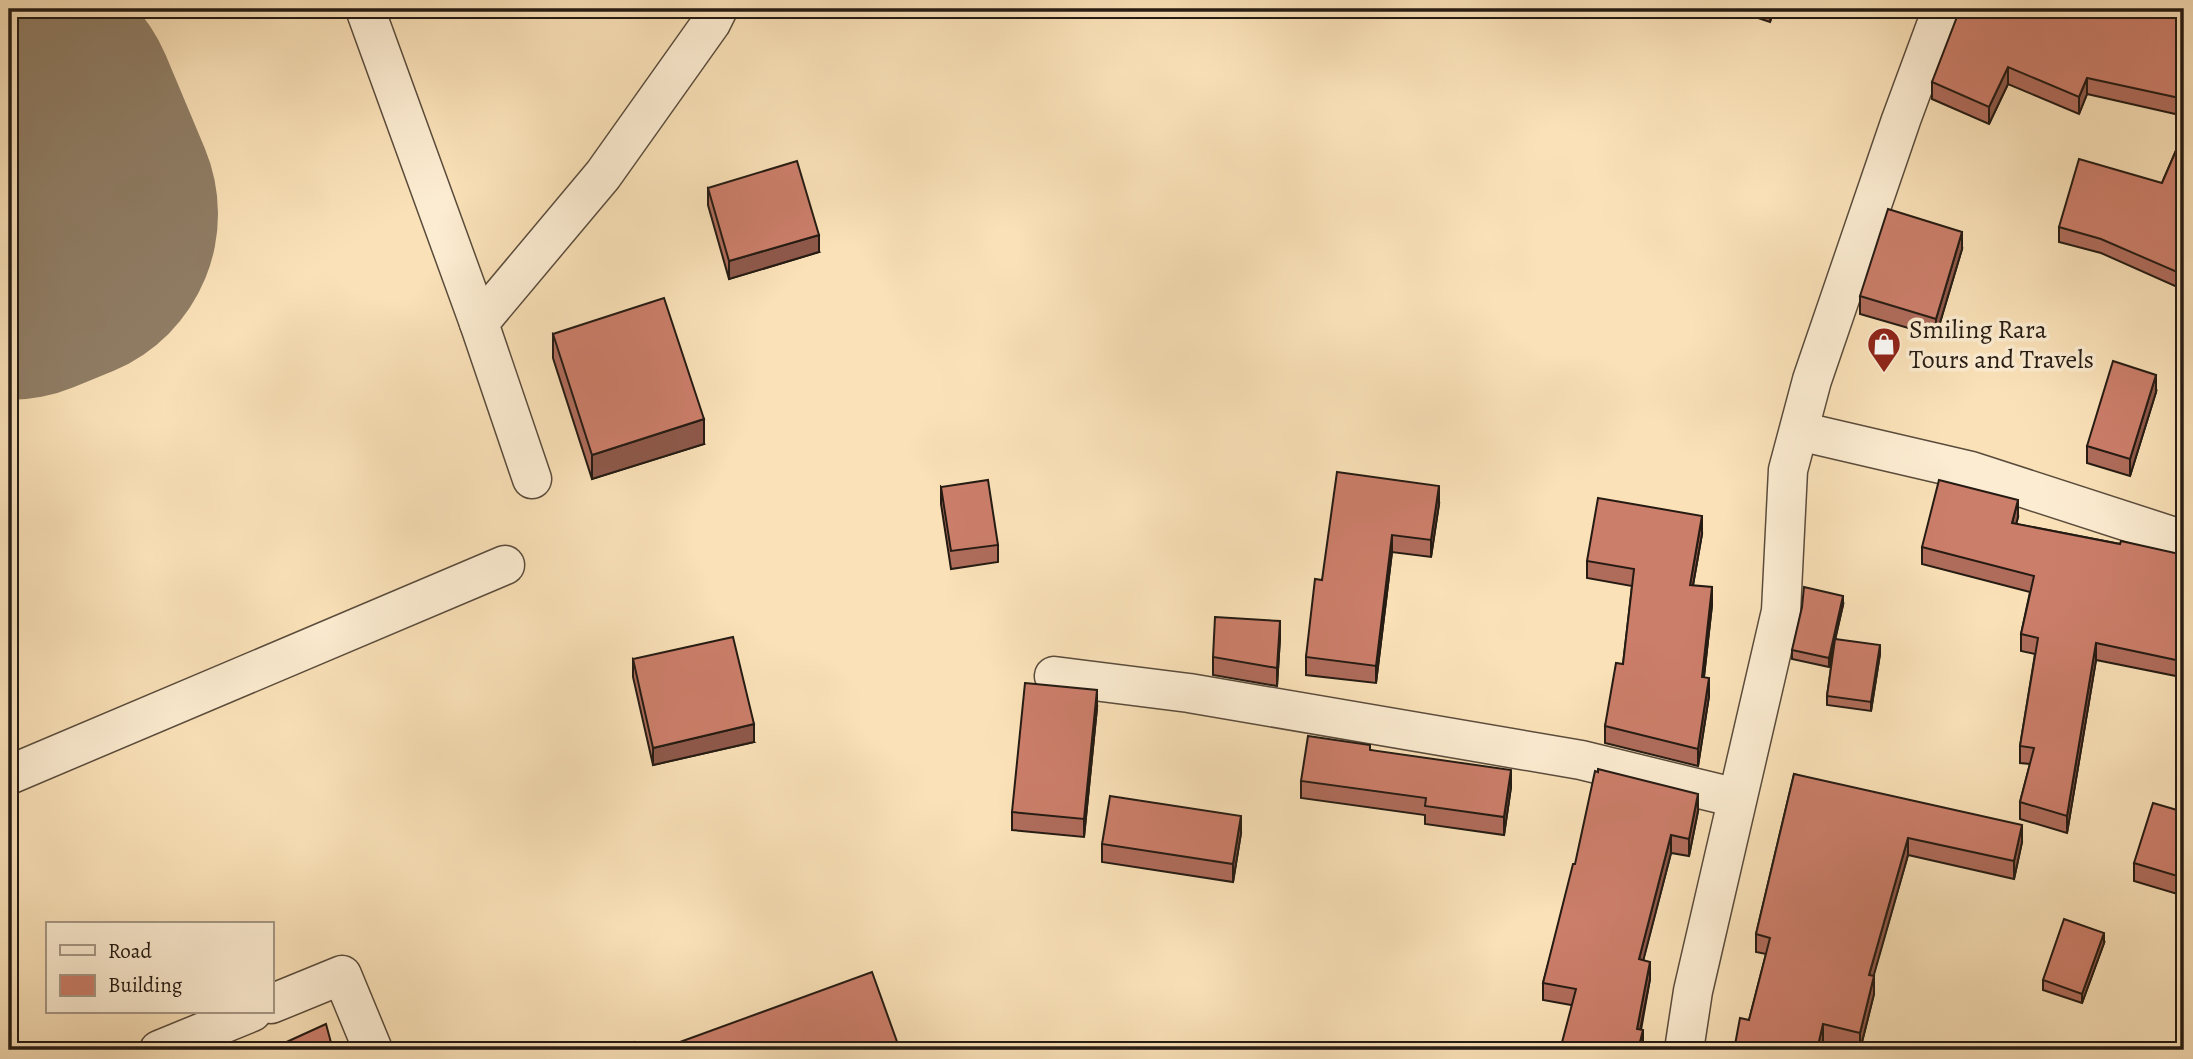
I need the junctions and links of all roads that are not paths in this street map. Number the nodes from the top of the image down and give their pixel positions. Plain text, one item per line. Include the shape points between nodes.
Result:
1 (365, 9) edge
2 (718, 9) edge
3 (1942, 9) edge
4 (479, 323) junction
5 (1799, 432) junction
6 (532, 479) dead end
7 (2184, 540) edge
8 (505, 565) dead end
9 (1054, 676) dead end
10 (9, 775) edge
11 (1737, 798) junction
12 (273, 1003) edge
13 (247, 1014) edge
14 (159, 1050) edge
15 (373, 1050) edge
16 (1684, 1050) edge

1 - 4 street
2 - 4 street via 603,175
3 - 5 street via 1812,380
4 - 6 street
5 - 7 street via 1971,471
5 - 11 street via 1788,470 1781,611
8 - 10 street
9 - 11 street via 1189,693 1554,756
11 - 16 street
12 - 15 street via 342,975
13 - 14 street

